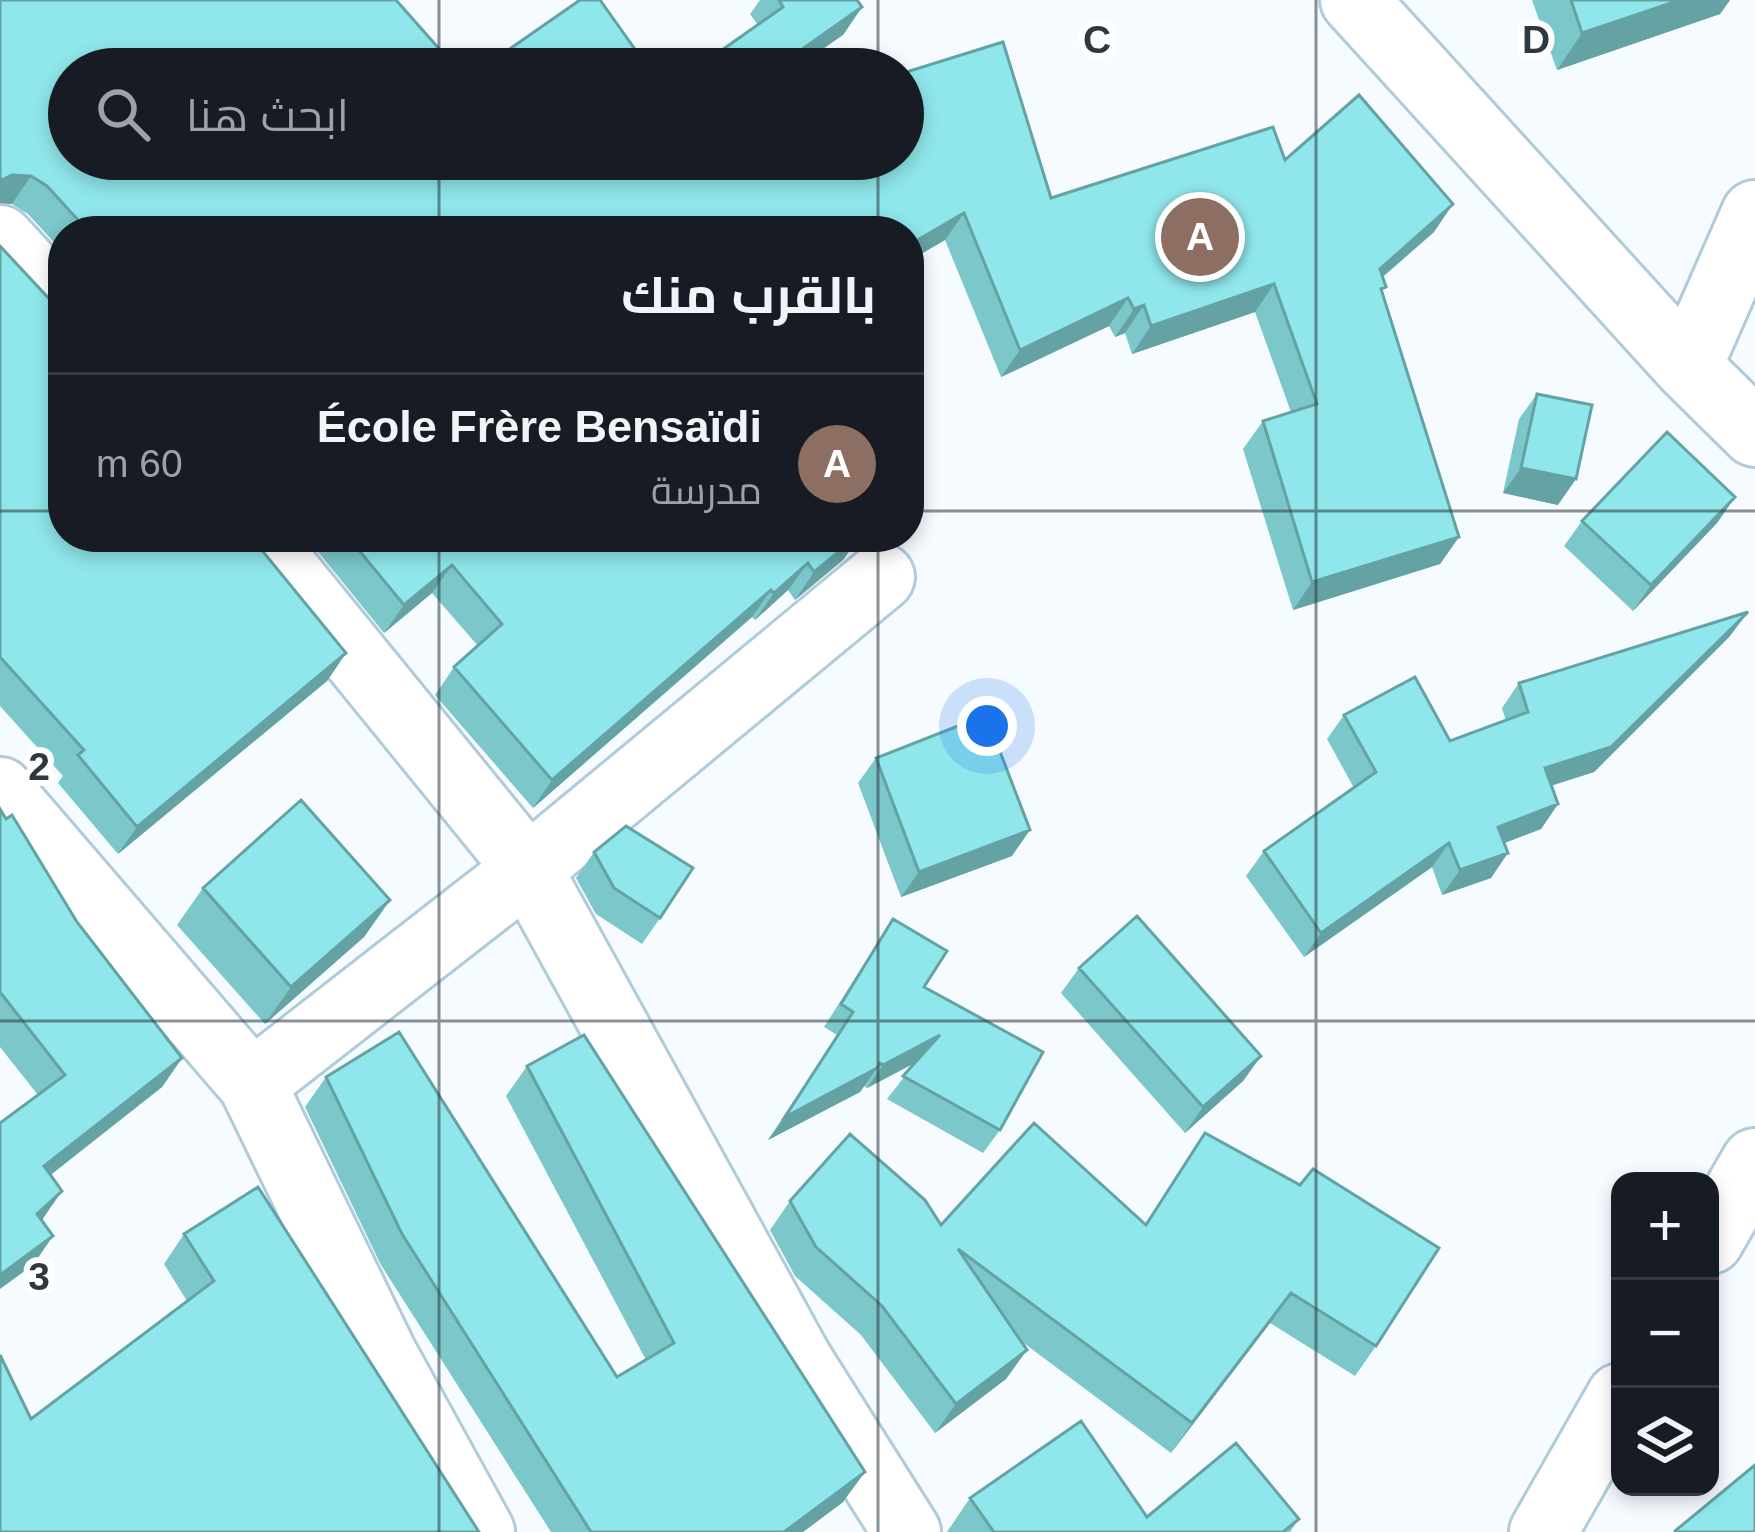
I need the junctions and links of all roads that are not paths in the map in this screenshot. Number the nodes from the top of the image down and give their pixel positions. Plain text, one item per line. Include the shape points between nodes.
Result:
1 (1354, 0) edge
2 (1755, 214) edge
3 (0, 239) edge
4 (48, 292) edge
5 (1688, 368) junction
6 (1755, 433) edge
7 (270, 552) edge
8 (881, 578) dead end
9 (0, 791) edge
10 (528, 869) junction
11 (252, 1084) junction
12 (1755, 1162) edge
13 (1719, 1224) edge
14 (1611, 1416) edge
15 (1561, 1522) edge
16 (481, 1532) edge
17 (907, 1532) edge

1 - 5 street
2 - 5 street
3 - 4 street
5 - 6 street
7 - 10 street
8 - 10 street
9 - 11 street
10 - 11 street
10 - 17 street via 800,1361
11 - 16 street via 383,1354
12 - 13 street
14 - 15 street

